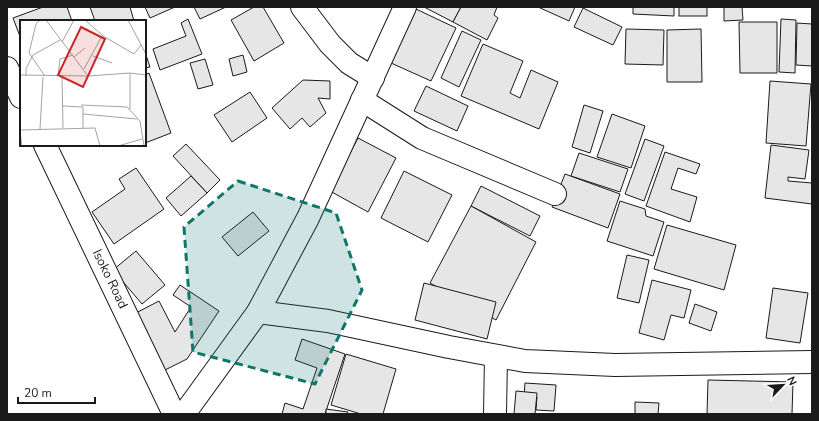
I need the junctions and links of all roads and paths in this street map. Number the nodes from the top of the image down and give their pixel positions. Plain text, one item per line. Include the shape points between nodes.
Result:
1 (302, 7) edge
2 (405, 7) edge
3 (7, 68) edge
4 (373, 78) junction
5 (20, 95) edge
6 (362, 100) junction
7 (44, 146) edge
8 (556, 194) dead end
9 (258, 312) junction
10 (496, 356) junction
11 (812, 362) edge
12 (174, 414) edge
13 (184, 414) edge
14 (495, 414) edge

1 - 4 street via 330,44 349,63
2 - 4 street
3 - 5 street
4 - 6 street
6 - 8 street via 422,138
6 - 9 street via 308,218
7 - 12 street, Isoko Road
9 - 10 street via 328,321
9 - 13 street
10 - 11 street via 525,361 614,365
10 - 14 street

